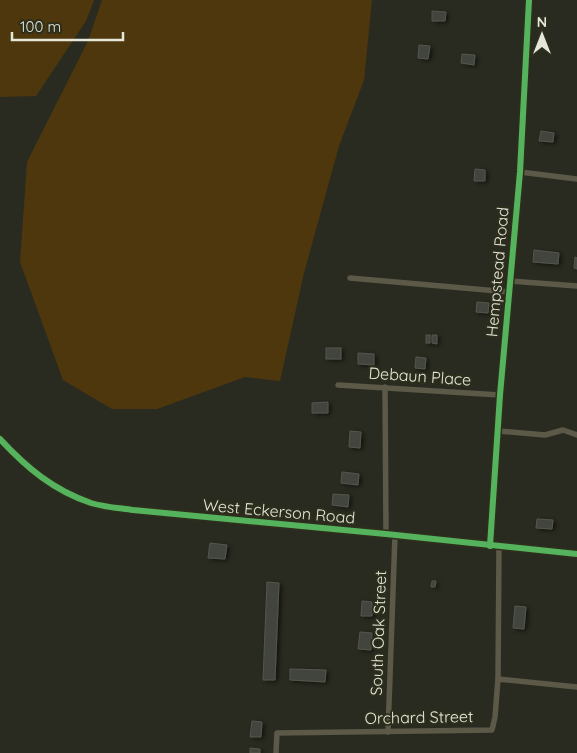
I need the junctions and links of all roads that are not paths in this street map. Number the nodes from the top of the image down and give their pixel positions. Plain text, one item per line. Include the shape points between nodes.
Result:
1 (529, 0) edge
2 (520, 172) junction
3 (577, 179) edge
4 (350, 278) dead end
5 (510, 281) junction
6 (577, 286) edge
7 (509, 292) junction
8 (338, 385) dead end
9 (385, 387) junction
10 (500, 395) junction
11 (498, 431) junction
12 (577, 435) edge
13 (0, 440) edge
14 (386, 534) junction
15 (395, 535) junction
16 (490, 546) junction
17 (499, 547) junction
18 (577, 554) edge
19 (498, 679) junction
20 (577, 687) edge
21 (388, 732) junction
22 (276, 753) edge

1 - 2 street, Hempstead Road
2 - 3 street
2 - 5 street, Hempstead Road
4 - 7 street
5 - 6 street
5 - 7 street, Hempstead Road
7 - 10 street, Hempstead Road
8 - 9 street, Debaun Place
9 - 10 street, Debaun Place
9 - 14 street
10 - 11 street, Hempstead Road
11 - 12 street via 545,435 563,430
11 - 16 street, Hempstead Road
13 - 14 street, West Eckerson Road via 46,481 92,503 142,511
14 - 15 street, West Eckerson Road
15 - 16 street, West Eckerson Road
15 - 21 street, South Oak Street
16 - 17 street, West Eckerson Road
17 - 18 street, West Eckerson Road
17 - 19 street
19 - 20 street
19 - 21 street, Orchard Street via 492,730
21 - 22 street, Orchard Street via 277,733

